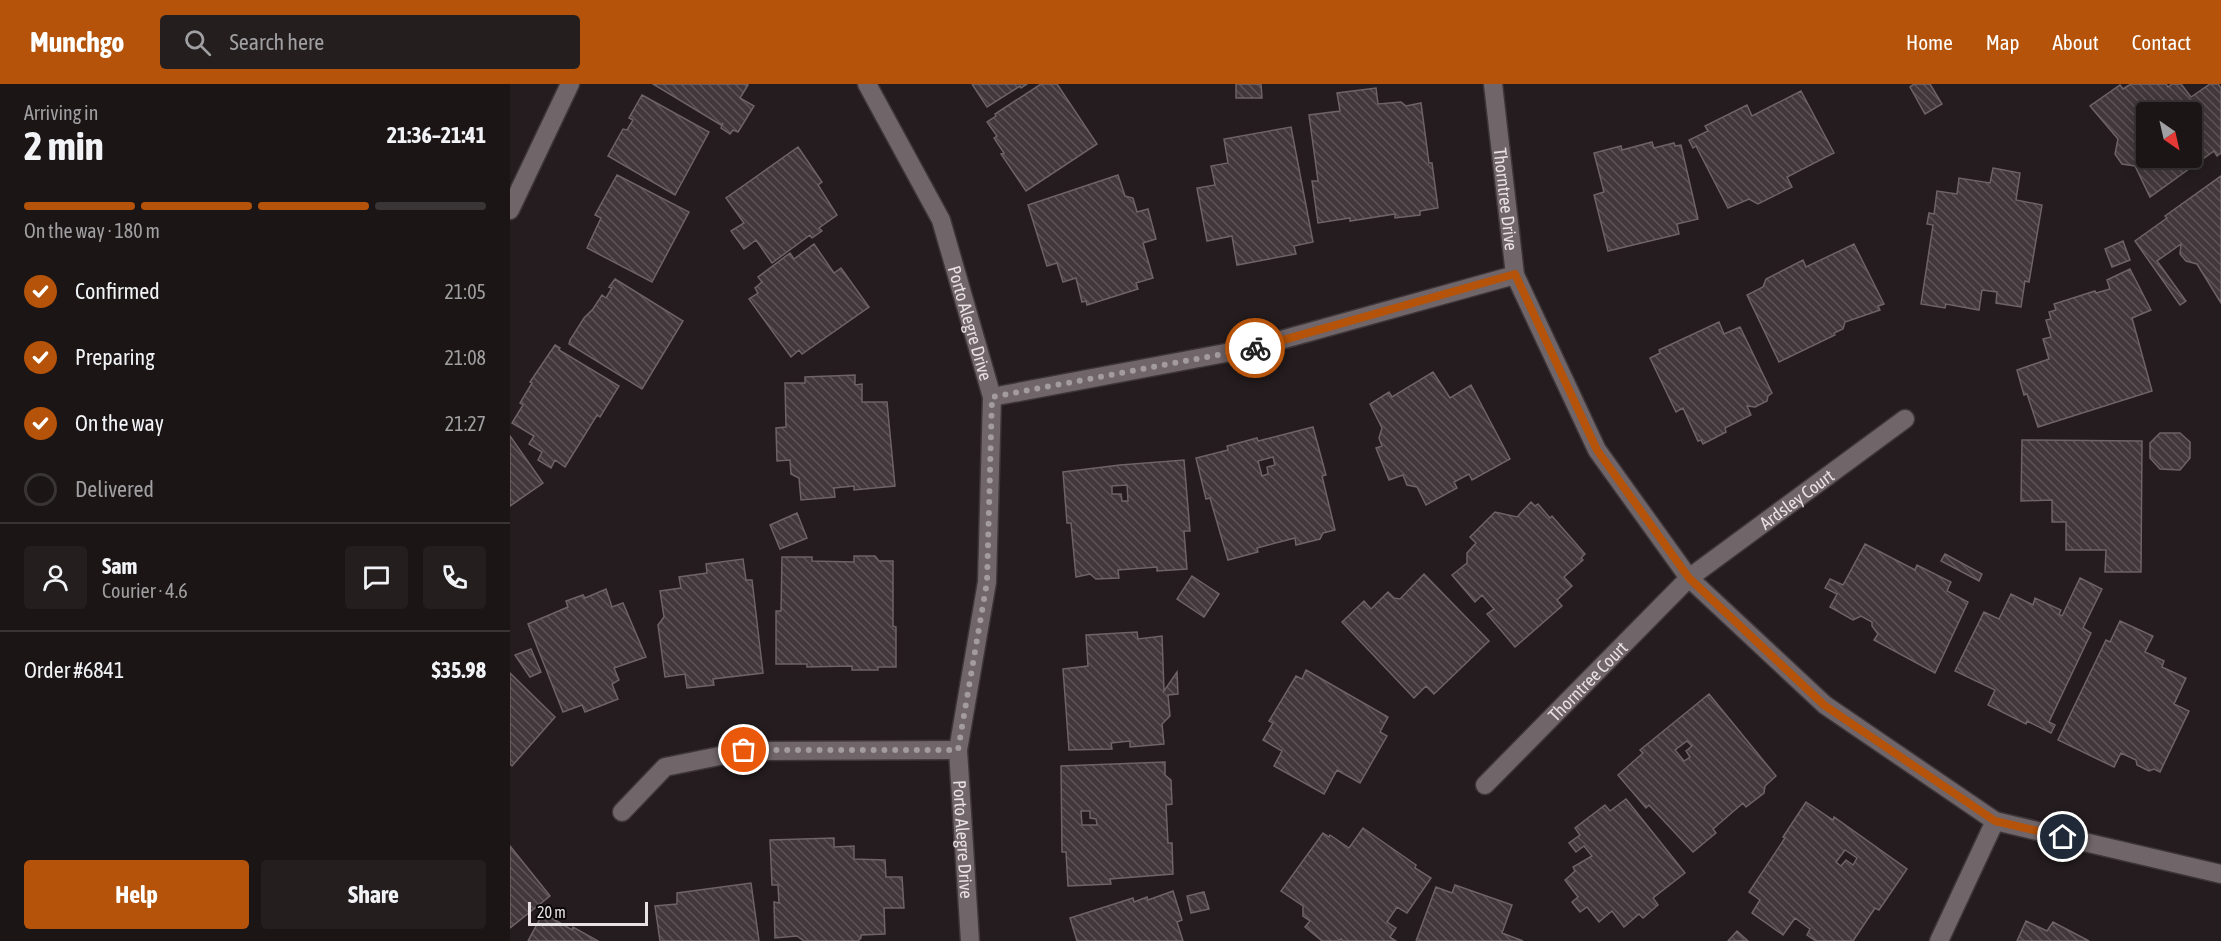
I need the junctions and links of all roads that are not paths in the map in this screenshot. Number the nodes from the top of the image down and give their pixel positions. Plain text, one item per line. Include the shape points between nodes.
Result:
1 (570, 84) edge
2 (867, 84) edge
3 (1493, 84) edge
4 (510, 210) edge
5 (1515, 274) junction
6 (992, 397) junction
7 (1905, 419) dead end
8 (1689, 578) junction
9 (958, 750) junction
10 (1485, 785) dead end
11 (622, 812) dead end
12 (1995, 821) junction
13 (2221, 873) edge
14 (970, 941) edge
15 (1939, 941) edge

1 - 4 street
2 - 6 street, Porto Alegre Drive via 941,220
3 - 5 street, Thorntree Drive
5 - 6 street via 1252,348
5 - 8 street, Thorntree Drive via 1597,450
6 - 9 street, Porto Alegre Drive via 987,582
7 - 8 street, Ardsley Court
8 - 10 street, Thorntree Court
8 - 12 street, Thorntree Drive via 1824,705
9 - 11 street via 744,750 665,767
9 - 14 street, Porto Alegre Drive
12 - 13 street, Thorntree Drive
12 - 15 street

